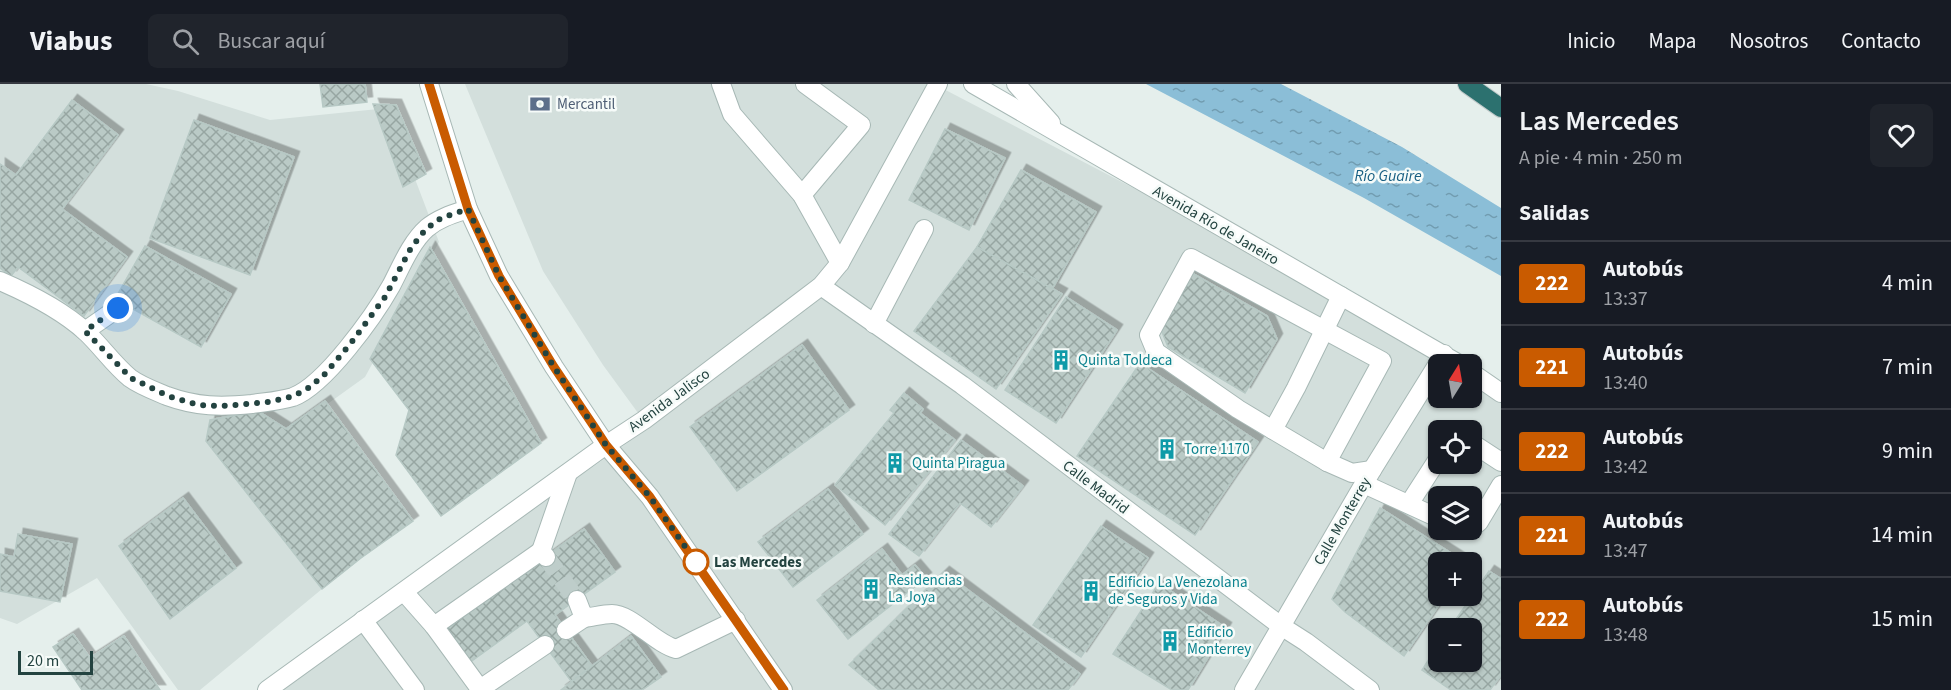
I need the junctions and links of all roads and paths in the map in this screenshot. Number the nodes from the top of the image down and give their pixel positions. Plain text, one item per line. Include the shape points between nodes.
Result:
1 (429, 84) edge
2 (444, 84) edge
3 (721, 84) edge
4 (805, 84) edge
5 (938, 84) edge
6 (973, 84) edge
7 (1016, 84) edge
8 (1468, 86) edge
9 (1501, 108) edge
10 (438, 114) junction
11 (1062, 136) junction
12 (802, 195) junction
13 (468, 209) junction
14 (924, 228) dead end
15 (840, 263) junction
16 (0, 281) edge
17 (821, 286) junction
18 (1341, 296) junction
19 (118, 308) dead end
20 (874, 324) junction
21 (1324, 329) junction
22 (85, 331) junction
23 (1442, 354) edge
24 (1482, 380) edge
25 (1428, 392) edge
26 (1501, 393) edge
27 (1273, 430) junction
28 (606, 445) junction
29 (1482, 450) edge
30 (1327, 462) junction
31 (1501, 462) edge
32 (568, 473) junction
33 (1428, 474) edge
34 (1368, 477) junction
35 (1501, 485) edge
36 (1409, 504) junction
37 (1428, 513) edge
38 (1482, 517) edge
39 (404, 592) junction
40 (577, 600) tunnel mouth
41 (584, 618) junction
42 (363, 620) junction
43 (736, 620) junction
44 (434, 626) junction
45 (1281, 626) junction
46 (566, 630) dead end
47 (545, 645) dead end
48 (778, 683) edge
49 (267, 690) edge
50 (415, 690) edge
51 (797, 690) edge
52 (1244, 690) edge
53 (1370, 690) edge

1 - 10 street
2 - 10 street
3 - 12 street via 732,114
4 - 12 street via 861,125
5 - 15 street, Avenida Jalisco
6 - 11 street, Avenida Río de Janeiro
7 - 11 street
8 - 9 highway
10 - 13 street
11 - 18 street, Avenida Río de Janeiro
12 - 15 street
13 - 22 street via 441,218 426,229 411,248 385,297 351,343 324,375 294,396 223,406 198,405 168,396 131,378
13 - 28 street via 499,276
14 - 20 street
15 - 17 street, Avenida Jalisco
16 - 22 street via 26,292
17 - 20 street, Calle Madrid
17 - 28 street, Avenida Jalisco
18 - 21 street
18 - 23 street, Avenida Río de Janeiro
19 - 22 street
20 - 45 street, Calle Madrid via 962,385
21 - 27 street
21 - 27 street via 1191,258 1149,335 1156,352
21 - 30 street via 1382,361
24 - 26 street
25 - 34 street, Calle Monterrey
27 - 30 street
28 - 32 street, Avenida Jalisco
28 - 43 street via 650,497
29 - 31 street
30 - 34 street
32 - 39 street, Avenida Jalisco
32 - 44 street via 543,554
33 - 36 street
34 - 36 street
34 - 45 street, Calle Monterrey
35 - 38 street
36 - 37 street
39 - 42 street, Avenida Jalisco
39 - 44 street
40 - 41 street
41 - 43 street via 615,613 676,649
41 - 46 street
42 - 49 street, Avenida Jalisco
42 - 50 street
43 - 48 street
44 - 47 street via 480,689
45 - 52 street, Calle Monterrey
45 - 53 street, Calle Madrid
48 - 51 street

